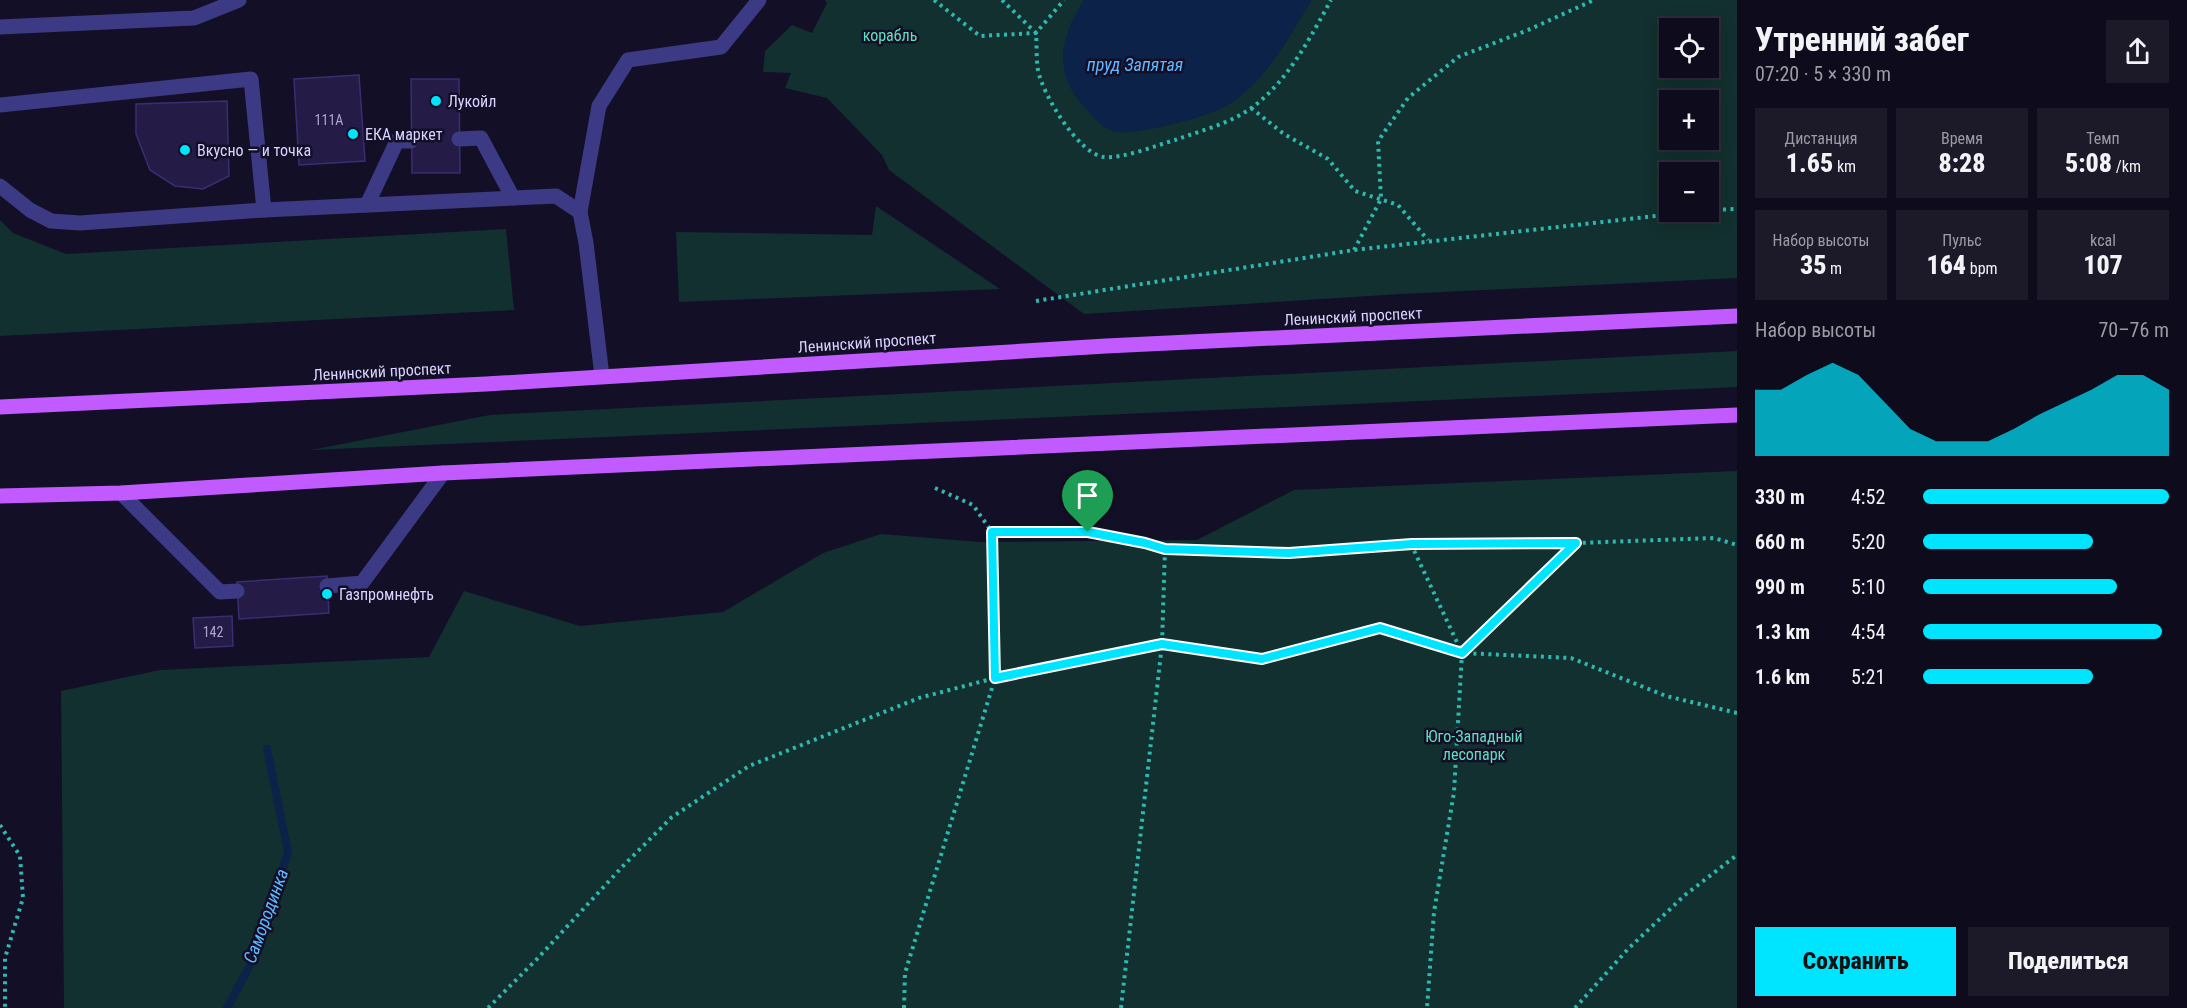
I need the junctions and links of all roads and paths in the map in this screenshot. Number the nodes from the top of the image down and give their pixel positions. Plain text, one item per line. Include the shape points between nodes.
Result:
1 (240, 0) edge
2 (759, 0) edge
3 (934, 0) edge
4 (1002, 0) edge
5 (1064, 0) edge
6 (1331, 0) edge
7 (1594, 0) edge
8 (0, 27) edge
9 (1036, 33) junction
10 (0, 105) edge
11 (1251, 108) junction
12 (459, 139) dead end
13 (411, 141) dead end
14 (0, 186) edge
15 (513, 198) junction
16 (1381, 199) junction
17 (367, 205) junction
18 (1737, 209) edge
19 (264, 210) junction
20 (1719, 210) edge
21 (580, 212) junction
22 (1659, 216) edge
23 (1428, 240) junction
24 (1354, 250) junction
25 (1036, 301) dead end
26 (1737, 316) edge
27 (602, 376) junction
28 (0, 407) edge
29 (1737, 415) edge
30 (443, 474) junction
31 (935, 488) dead end
32 (121, 493) junction
33 (0, 496) edge
34 (992, 532) junction
35 (1576, 543) junction
36 (1412, 544) junction
37 (1737, 545) edge
38 (1165, 549) junction
39 (327, 586) dead end
40 (237, 591) dead end
41 (1162, 644) junction
42 (1462, 653) junction
43 (995, 678) junction
44 (1737, 713) edge
45 (0, 825) edge
46 (1737, 855) edge
47 (5, 1008) edge
48 (488, 1008) edge
49 (904, 1008) edge
50 (1121, 1008) edge
51 (1427, 1008) edge
52 (1575, 1008) edge

1 - 8 lane via 194,18
2 - 21 lane via 721,47 628,60 599,106
3 - 9 path via 980,36
4 - 9 path
5 - 9 path
6 - 11 path via 1306,45 1277,84
7 - 16 path via 1458,57 1408,98 1378,141
9 - 11 path via 1038,71 1064,123 1085,148 1104,157 1135,153 1200,132
10 - 19 lane via 251,79
11 - 16 path via 1284,134 1328,159 1355,191
12 - 15 lane via 481,138
13 - 17 lane via 397,141
14 - 19 lane via 51,221 80,224
15 - 17 lane
15 - 21 lane via 556,196
16 - 23 path via 1398,205
16 - 24 path
17 - 19 lane
18 - 20 path
21 - 27 lane
22 - 23 path
23 - 24 path
24 - 25 path
26 - 27 main road, Ленинский проспект via 1106,346
27 - 28 main road, Ленинский проспект
29 - 30 main road
30 - 32 main road
30 - 39 lane via 362,584
31 - 34 path via 973,505
32 - 33 main road
32 - 40 lane via 220,592
34 - 38 path via 1088,532
34 - 43 path
35 - 36 path
35 - 37 path via 1714,538
35 - 42 path
36 - 38 path via 1289,553
36 - 42 path
38 - 41 path
41 - 42 path via 1262,659 1380,628
41 - 43 path
41 - 50 path
42 - 44 path via 1571,658 1666,696
42 - 51 path via 1454,792 1434,912
43 - 48 path via 919,698 749,766 672,818
43 - 49 path via 905,973
45 - 47 path via 20,856 23,898 5,958
46 - 52 path via 1685,895 1628,949

